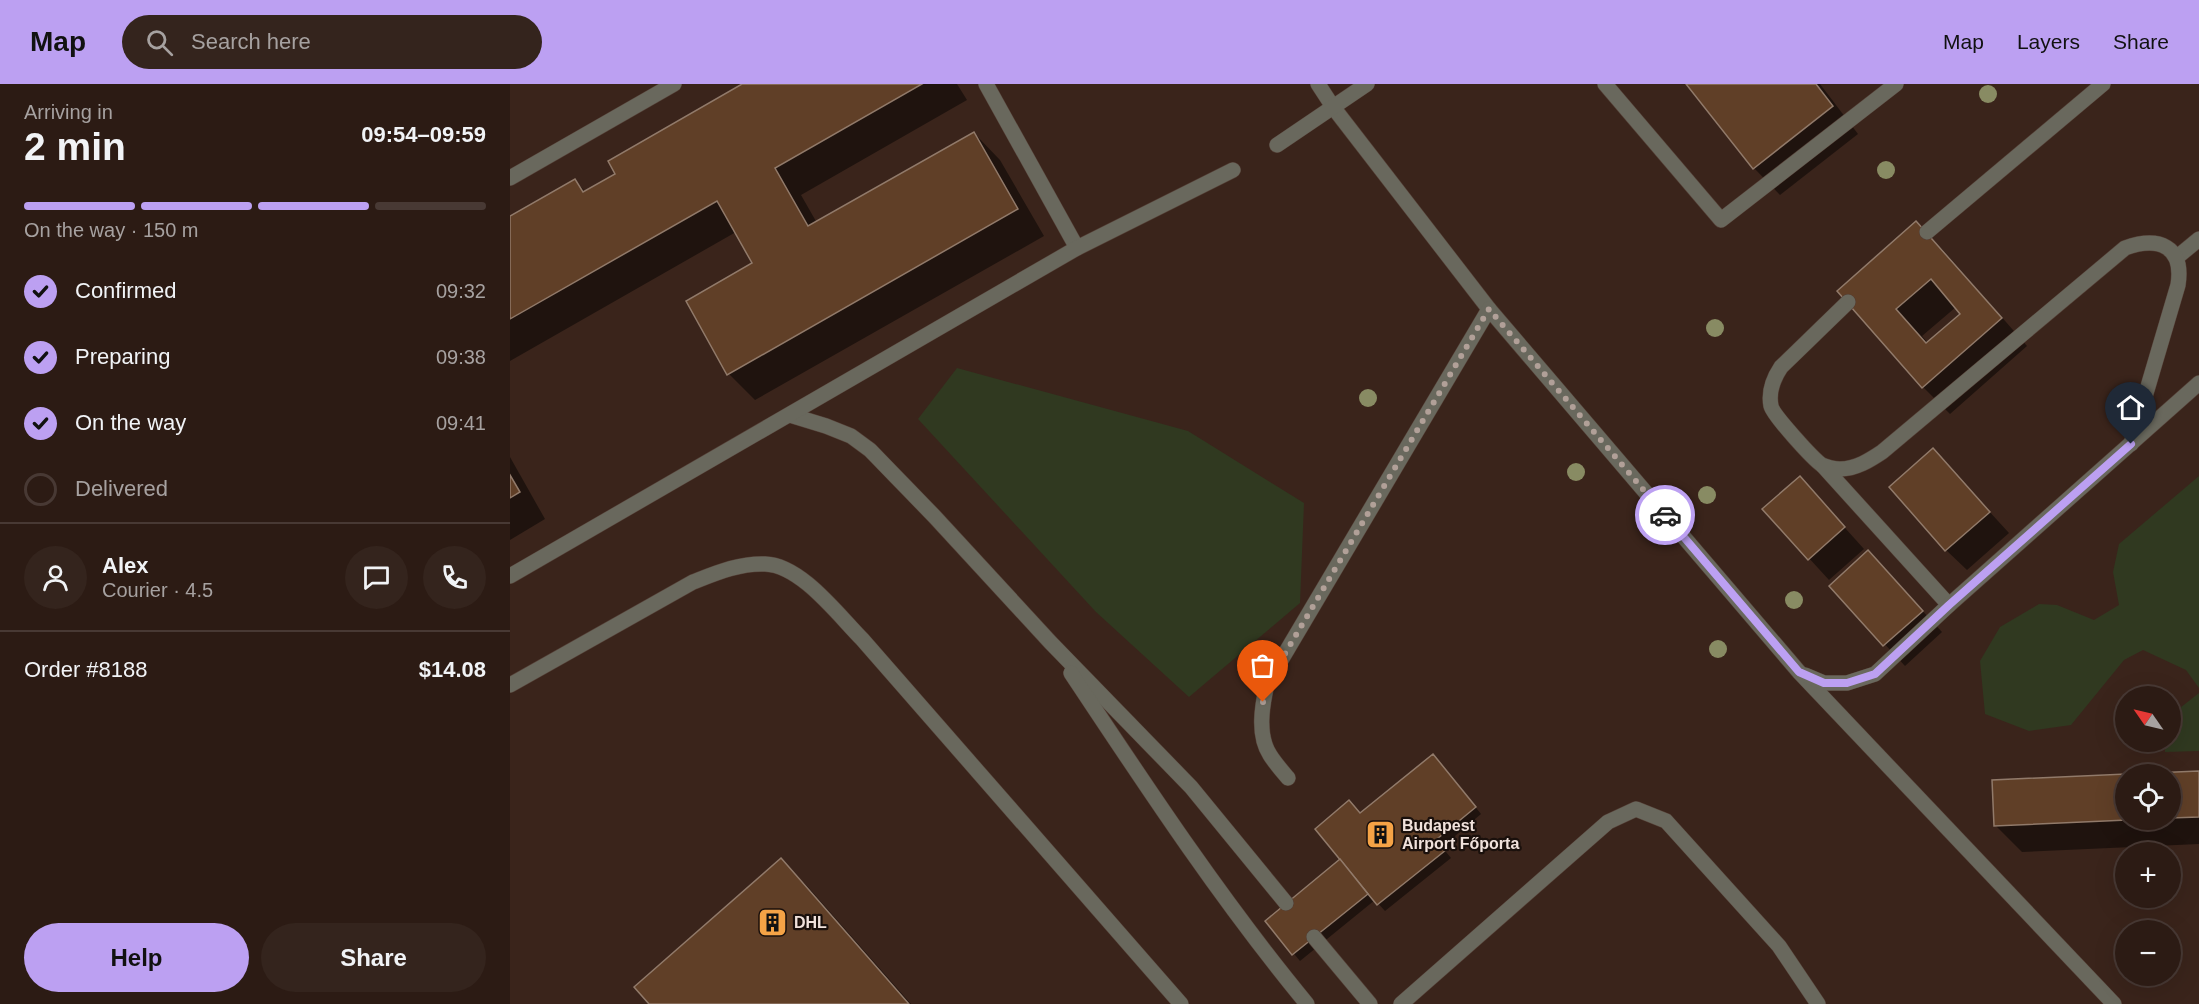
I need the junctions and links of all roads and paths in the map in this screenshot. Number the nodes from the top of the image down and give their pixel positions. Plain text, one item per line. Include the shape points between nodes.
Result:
1 (674, 84) edge
2 (986, 84) edge
3 (1318, 84) edge
4 (1366, 84) edge
5 (1605, 84) edge
6 (1896, 84) edge
7 (2103, 84) edge
8 (1333, 107) junction
9 (1277, 145) dead end
10 (1233, 170) dead end
11 (510, 178) edge
12 (1927, 232) dead end
13 (2199, 238) edge
14 (1077, 248) junction
15 (2176, 258) junction
16 (1848, 302) dead end
17 (1489, 309) junction
18 (2199, 383) edge
19 (790, 415) junction
20 (2131, 444) junction
21 (1823, 466) junction
22 (510, 576) edge
23 (1949, 605) junction
24 (1051, 643) junction
25 (1799, 672) junction
26 (510, 685) edge
27 (1288, 778) dead end
28 (1286, 903) dead end
29 (1314, 938) dead end
30 (1180, 1004) edge
31 (1307, 1004) edge
32 (1370, 1004) edge
33 (1401, 1004) edge
34 (1818, 1004) edge
35 (2114, 1004) edge

1 - 11 lane
2 - 14 lane
3 - 8 lane
4 - 8 lane
5 - 6 lane via 1721,220
7 - 12 lane
8 - 9 lane
8 - 17 lane
10 - 14 lane
13 - 15 lane
14 - 19 lane
15 - 20 lane via 2180,270 2178,285
15 - 21 lane via 2158,243 2125,248 1882,452 1865,463 1841,469
16 - 21 lane via 1781,367 1770,390 1771,408 1777,418
17 - 25 lane
17 - 27 lane via 1267,684 1262,732 1269,754
18 - 20 lane
19 - 22 lane
19 - 24 lane via 851,436 870,450
20 - 23 lane
21 - 23 lane
23 - 25 lane via 1875,674 1847,683 1824,683
24 - 28 lane via 1191,787
24 - 31 lane via 1155,801 1264,953
25 - 35 lane
26 - 30 lane via 693,582 748,565 786,569 804,580 862,639
29 - 32 lane
33 - 34 lane via 1608,822 1636,809 1666,821 1674,829 1779,946

